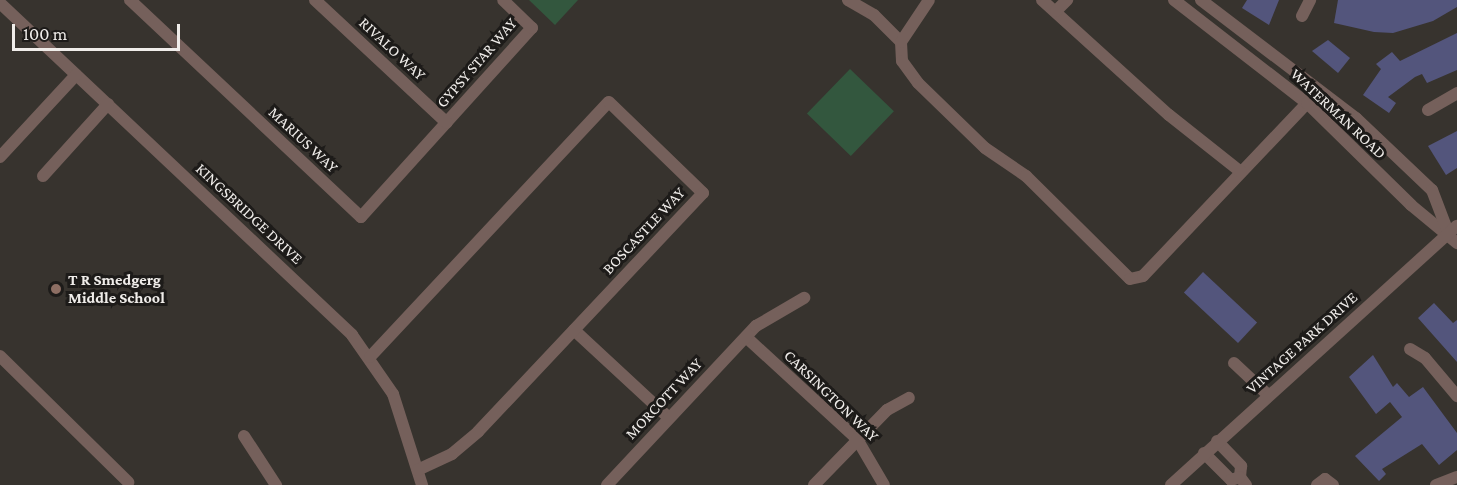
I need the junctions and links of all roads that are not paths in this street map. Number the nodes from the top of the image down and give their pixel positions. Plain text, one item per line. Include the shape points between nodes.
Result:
1 (130, 0) edge
2 (315, 0) edge
3 (502, 0) edge
4 (848, 0) edge
5 (929, 0) edge
6 (1042, 0) edge
7 (1067, 0) edge
8 (1174, 0) edge
9 (1188, 0) edge
10 (1201, 0) edge
11 (1310, 0) edge
12 (0, 3) edge
13 (1056, 11) junction
14 (1224, 16) junction
15 (1302, 16) dead end
16 (901, 42) junction
17 (76, 75) junction
18 (1457, 93) edge
19 (108, 104) junction
20 (1307, 104) junction
21 (1428, 110) dead end
22 (447, 123) junction
23 (2, 152) edge
24 (1241, 172) junction
25 (43, 176) dead end
26 (1454, 234) edge
27 (804, 298) dead end
28 (574, 330) junction
29 (746, 337) junction
30 (1410, 349) dead end
31 (0, 356) edge
32 (370, 357) junction
33 (1234, 363) dead end
34 (1268, 395) junction
35 (1457, 396) edge
36 (909, 398) dead end
37 (669, 418) junction
38 (244, 436) dead end
39 (857, 439) junction
40 (1217, 441) junction
41 (1204, 453) junction
42 (418, 470) junction
43 (1457, 477) edge
44 (1243, 481) edge
45 (128, 482) dead end
46 (276, 485) edge
47 (422, 485) edge
48 (607, 485) edge
49 (814, 485) edge
50 (884, 485) edge
51 (1171, 485) edge
52 (1317, 485) edge
53 (1333, 485) edge
54 (1436, 485) edge

1 - 22 street, MARIUS WAY via 361,217
2 - 22 street, RIVALO WAY
3 - 22 street, GYPSY STAR WAY via 532,28
4 - 16 street via 874,15
5 - 16 street
6 - 13 street
7 - 13 street
8 - 20 street, WATERMAN ROAD
9 - 14 street, WATERMAN ROAD via 1206,14
10 - 14 street, WATERMAN ROAD
11 - 15 street
12 - 17 street, KINGSBRIDGE DRIVE
13 - 24 street via 1169,115
14 - 26 street, WATERMAN ROAD via 1356,118 1432,190
16 - 24 street via 902,62 918,83 986,148 1026,176 1130,279 1143,276
17 - 19 street, KINGSBRIDGE DRIVE
17 - 23 street
18 - 21 street
19 - 25 street
19 - 32 street, KINGSBRIDGE DRIVE via 336,318
20 - 24 street
20 - 26 street, WATERMAN ROAD via 1411,205
26 - 34 street, VINTAGE PARK DRIVE
27 - 29 street, MORCOTT WAY via 771,315
28 - 32 street, BOSCASTLE WAY via 703,193 609,102
28 - 37 street
28 - 42 street, BOSCASTLE WAY via 468,441
29 - 37 street, MORCOTT WAY
29 - 39 street, CARSINGTON WAY
30 - 35 street via 1425,358
31 - 45 street
32 - 42 street, KINGSBRIDGE DRIVE via 402,416
33 - 34 street
34 - 40 street, VINTAGE PARK DRIVE
36 - 39 street via 886,410
37 - 48 street, MORCOTT WAY
38 - 46 street
39 - 49 street
39 - 50 street, CARSINGTON WAY
40 - 41 street, VINTAGE PARK DRIVE
40 - 44 street via 1241,466
41 - 44 street via 1231,480
41 - 51 street, VINTAGE PARK DRIVE
42 - 47 street, KINGSBRIDGE DRIVE
43 - 54 street
52 - 53 street via 1325,479

